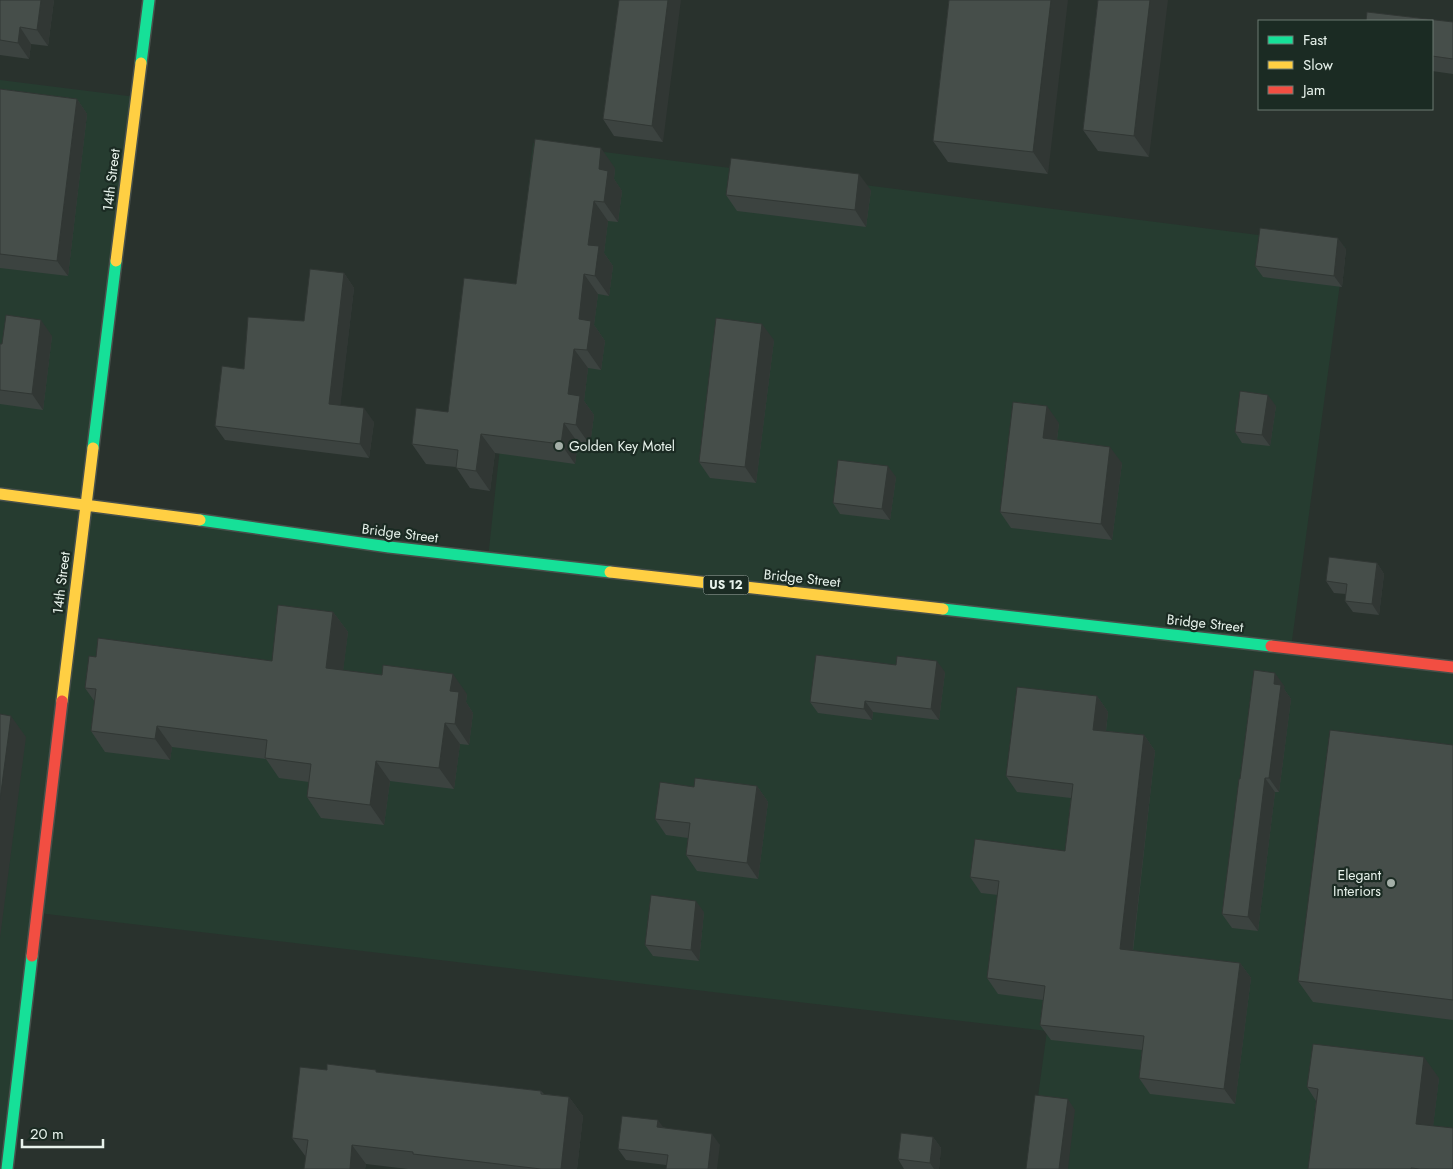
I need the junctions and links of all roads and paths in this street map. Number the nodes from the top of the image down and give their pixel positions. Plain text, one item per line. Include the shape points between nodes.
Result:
1 (149, 0) edge
2 (0, 494) edge
3 (86, 504) junction
4 (1453, 667) edge
5 (7, 1169) edge

1 - 3 main road, 14th Street
2 - 3 main road, Bridge Street / US 12
3 - 4 main road, Bridge Street / US 12 via 389,547
3 - 5 main road, 14th Street

